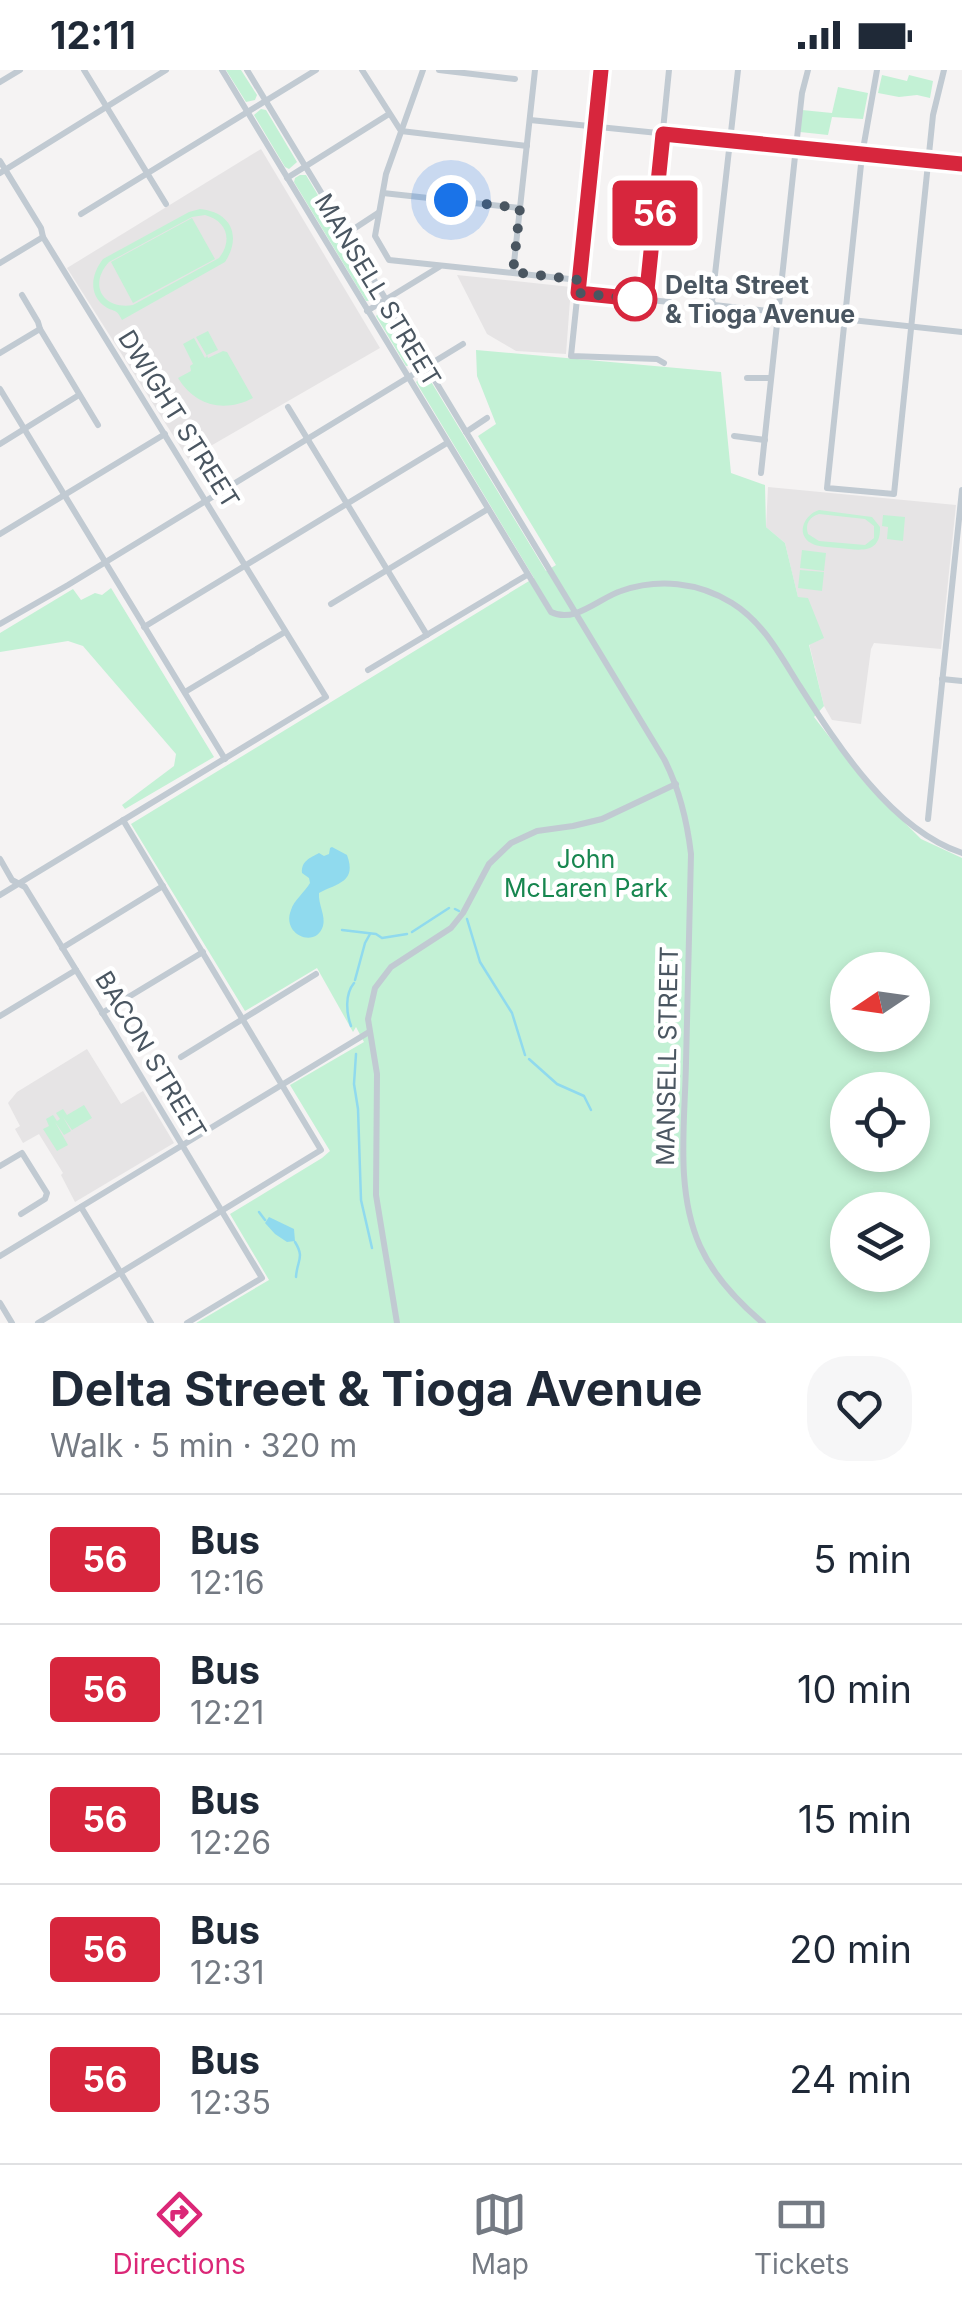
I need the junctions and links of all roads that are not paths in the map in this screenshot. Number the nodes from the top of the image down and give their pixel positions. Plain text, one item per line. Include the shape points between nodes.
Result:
1 (20, 70) edge
2 (84, 70) edge
3 (166, 70) edge
4 (222, 70) edge
5 (247, 70) edge
6 (316, 70) edge
7 (362, 70) edge
8 (424, 70) edge
9 (439, 70) edge
10 (535, 70) edge
11 (601, 70) edge
12 (669, 70) edge
13 (738, 70) edge
14 (808, 70) edge
15 (877, 70) edge
16 (944, 70) edge
17 (515, 79) dead end
18 (0, 82) edge
19 (265, 100) junction
20 (106, 107) junction
21 (247, 112) junction
22 (389, 114) junction
23 (530, 120) junction
24 (595, 126) junction
25 (401, 132) junction
26 (663, 134) junction
27 (728, 141) junction
28 (527, 146) junction
29 (796, 147) junction
30 (862, 155) junction
31 (0, 161) edge
32 (929, 161) junction
33 (962, 164) edge
34 (306, 167) junction
35 (2, 171) edge
36 (146, 173) junction
37 (287, 178) junction
38 (382, 194) junction
39 (166, 204) dead end
40 (520, 208) junction
41 (380, 212) junction
42 (80, 214) dead end
43 (346, 234) junction
44 (44, 237) junction
45 (0, 264) edge
46 (442, 265) junction
47 (513, 272) junction
48 (579, 280) junction
49 (578, 293) junction
50 (22, 295) dead end
51 (386, 299) junction
52 (646, 300) junction
53 (670, 302) dead end
54 (367, 310) junction
55 (778, 314) junction
56 (845, 320) junction
57 (912, 327) junction
58 (40, 329) junction
59 (962, 332) edge
60 (462, 344) dead end
61 (0, 353) edge
62 (664, 364) dead end
63 (426, 366) junction
64 (408, 377) junction
65 (747, 378) dead end
66 (771, 378) junction
67 (0, 389) edge
68 (79, 394) junction
69 (288, 406) dead end
70 (487, 418) dead end
71 (98, 425) dead end
72 (24, 429) junction
73 (466, 432) junction
74 (165, 434) junction
75 (734, 436) dead end
76 (307, 438) junction
77 (765, 440) junction
78 (448, 443) junction
79 (0, 444) edge
80 (761, 473) dead end
81 (962, 490) edge
82 (64, 495) junction
83 (206, 499) junction
84 (962, 500) edge
85 (347, 504) junction
86 (488, 509) junction
87 (0, 534) edge
88 (104, 561) junction
89 (246, 566) junction
90 (387, 570) junction
91 (528, 574) junction
92 (330, 604) dead end
93 (575, 614) junction
94 (1, 621) edge
95 (144, 627) junction
96 (285, 632) junction
97 (427, 635) junction
98 (368, 670) dead end
99 (942, 680) junction
100 (962, 682) edge
101 (184, 692) junction
102 (225, 759) junction
103 (676, 784) junction
104 (928, 819) dead end
105 (123, 820) junction
106 (962, 853) edge
107 (0, 859) edge
108 (18, 884) junction
109 (163, 886) junction
110 (0, 895) edge
111 (62, 948) junction
112 (203, 952) junction
113 (76, 970) junction
114 (316, 974) dead end
115 (102, 1013) junction
116 (0, 1016) edge
117 (243, 1019) junction
118 (369, 1032) junction
119 (180, 1057) dead end
120 (284, 1084) junction
121 (183, 1146) junction
122 (0, 1166) edge
123 (80, 1208) junction
124 (222, 1212) junction
125 (21, 1214) dead end
126 (0, 1256) edge
127 (120, 1273) junction
128 (0, 1303) edge
129 (12, 1323) edge
130 (38, 1323) edge
131 (151, 1323) edge
132 (188, 1323) edge
133 (398, 1323) edge
134 (763, 1323) edge

1 - 18 street
2 - 20 street
3 - 20 street
4 - 21 street, MANSELL STREET
5 - 19 street, MANSELL STREET
6 - 19 street
7 - 22 street
8 - 25 street
9 - 17 street
10 - 23 street
11 - 24 street
12 - 26 street
13 - 27 street
14 - 29 street
15 - 30 street
16 - 32 street
19 - 21 street
19 - 34 street, MANSELL STREET
20 - 35 street
20 - 36 street
21 - 36 street
21 - 37 street, MANSELL STREET
22 - 25 street
22 - 34 street
23 - 24 street
23 - 28 street
24 - 26 street
24 - 48 street
25 - 28 street
25 - 38 street
26 - 27 street
26 - 52 street
27 - 29 street
27 - 55 street via 712,301
28 - 40 street
29 - 30 street
29 - 55 street
30 - 32 street
30 - 56 street
31 - 35 street, DWIGHT STREET
32 - 33 street
32 - 57 street
34 - 37 street
34 - 43 street, MANSELL STREET
35 - 44 street, DWIGHT STREET
36 - 39 street
36 - 42 street
37 - 54 street, MANSELL STREET
38 - 40 street
38 - 41 street
40 - 47 street
41 - 43 street
41 - 46 street via 376,236 388,260
43 - 51 street, MANSELL STREET
44 - 45 street
44 - 74 street, DWIGHT STREET
46 - 47 street
46 - 51 street
47 - 48 street
48 - 49 street
49 - 52 street
49 - 62 street via 571,356
50 - 58 street
51 - 54 street
51 - 63 street, MANSELL STREET
52 - 53 street
54 - 64 street, MANSELL STREET
55 - 56 street
55 - 66 street
56 - 57 street
56 - 57 street via 827,488 894,494
57 - 59 street
58 - 61 street
58 - 68 street
60 - 63 street
63 - 64 street
63 - 73 street, MANSELL STREET
64 - 76 street
64 - 78 street, MANSELL STREET
65 - 66 street
66 - 77 street
67 - 72 street
68 - 71 street
68 - 72 street
69 - 76 street
70 - 73 street
72 - 79 street
72 - 82 street
73 - 93 street, MANSELL STREET
74 - 82 street
74 - 83 street, DWIGHT STREET
75 - 77 street
76 - 83 street
76 - 85 street
77 - 80 street
78 - 85 street
78 - 86 street, MANSELL STREET
81 - 84 street
82 - 87 street
82 - 88 street
83 - 88 street
83 - 89 street, DWIGHT STREET
84 - 99 street
85 - 89 street
85 - 90 street
86 - 90 street
86 - 91 street, MANSELL STREET
88 - 94 street
88 - 95 street
89 - 95 street
89 - 96 street, DWIGHT STREET
90 - 92 street
90 - 97 street
91 - 93 street, MANSELL STREET via 551,612
91 - 97 street
93 - 103 street, MANSELL STREET
93 - 106 street via 652,584 693,586 730,602 763,631 884,798 926,836
95 - 101 street
96 - 101 street
96 - 102 street, DWIGHT STREET via 326,697
97 - 98 street
99 - 100 street
99 - 104 street
101 - 102 street
102 - 105 street
103 - 118 street via 602,819 537,831 503,849 451,928 379,980
103 - 134 street, MANSELL STREET via 691,854 687,1199 713,1270
105 - 108 street
105 - 109 street
107 - 108 street, BACON STREET
108 - 110 street
108 - 111 street, BACON STREET
109 - 111 street
109 - 112 street
111 - 113 street, BACON STREET
112 - 115 street
112 - 117 street
113 - 115 street, BACON STREET
113 - 116 street
114 - 117 street
115 - 121 street, BACON STREET
117 - 119 street
117 - 120 street
118 - 120 street
118 - 133 street via 376,1074 376,1195
120 - 121 street
120 - 124 street via 320,1153
121 - 123 street
121 - 124 street, BACON STREET
122 - 125 street via 22,1153 47,1193
123 - 126 street
123 - 127 street
124 - 127 street
124 - 132 street, BACON STREET via 262,1278
127 - 130 street
127 - 131 street
128 - 129 street

